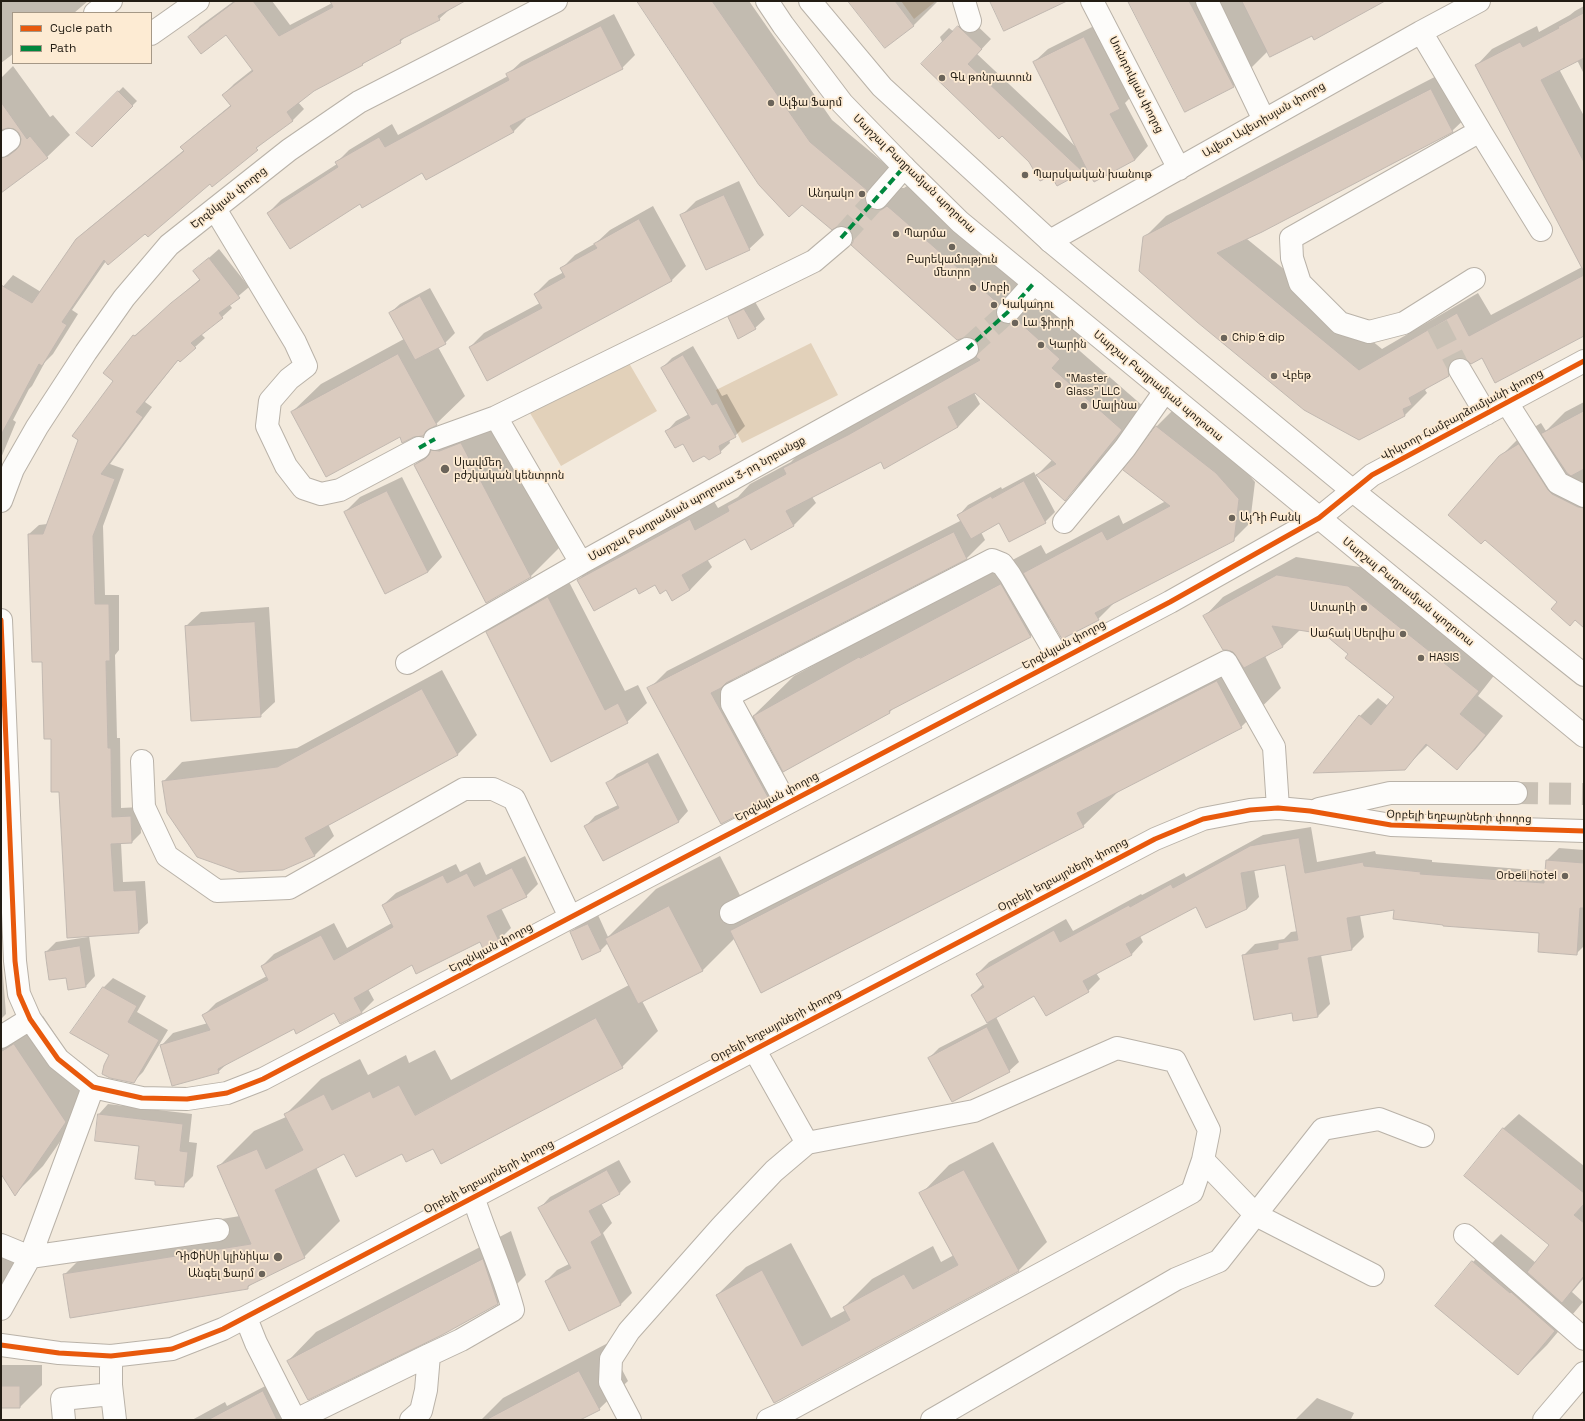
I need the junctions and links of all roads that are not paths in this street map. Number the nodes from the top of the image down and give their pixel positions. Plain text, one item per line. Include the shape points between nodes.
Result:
1 (111, 1) edge
2 (198, 1) edge
3 (556, 1) edge
4 (767, 1) edge
5 (810, 1) edge
6 (1092, 1) edge
7 (1207, 1) edge
8 (1479, 1) edge
9 (96, 12) edge
10 (1421, 32) junction
11 (152, 33) edge
12 (1264, 120) junction
13 (1480, 131) junction
14 (904, 167) junction
15 (1179, 169) junction
16 (877, 198) tunnel mouth
17 (214, 209) junction
18 (1541, 230) dead end
19 (842, 238) tunnel mouth
20 (1050, 241) junction
21 (1474, 279) dead end
22 (1034, 283) junction
23 (1008, 312) tunnel mouth
24 (967, 348) tunnel mouth
25 (1584, 361) edge
26 (1460, 370) tunnel mouth
27 (1165, 391) junction
28 (1506, 403) junction
29 (1486, 414) junction
30 (496, 417) junction
31 (1353, 491) junction
32 (1584, 495) edge
33 (1, 501) edge
34 (1319, 518) junction
35 (1064, 522) dead end
36 (581, 564) junction
37 (1, 620) edge
38 (1059, 659) junction
39 (407, 663) dead end
40 (1584, 675) edge
41 (1584, 736) edge
42 (142, 761) dead end
43 (1516, 794) tunnel mouth
44 (786, 803) junction
45 (1278, 808) junction
46 (1310, 811) junction
47 (1584, 831) edge
48 (731, 913) dead end
49 (570, 917) junction
50 (30, 1019) junction
51 (1, 1036) edge
52 (754, 1049) junction
53 (93, 1087) junction
54 (1423, 1136) dead end
55 (808, 1143) junction
56 (1203, 1160) junction
57 (473, 1196) junction
58 (1256, 1215) junction
59 (218, 1230) dead end
60 (1465, 1235) dead end
61 (1, 1245) edge
62 (30, 1257) junction
63 (1373, 1276) dead end
64 (1, 1309) edge
65 (246, 1318) junction
66 (1584, 1339) edge
67 (1, 1345) edge
68 (429, 1355) junction
69 (111, 1356) junction
70 (1584, 1373) edge
71 (112, 1394) junction
72 (64, 1420) edge
73 (115, 1420) edge
74 (295, 1420) edge
75 (411, 1420) edge
76 (630, 1420) edge
77 (768, 1420) edge
78 (932, 1420) edge
79 (1544, 1420) edge

1 - 9 street
2 - 11 street
3 - 17 street, Երզնկյան փողոց via 359,102 289,150
4 - 14 street, Մարշալ Բաղրամյան պողոտա via 842,103
5 - 20 street via 882,87
6 - 15 street, Սունդուկյան փողոց
7 - 12 street
8 - 10 street, Ավետ Ավետիսյան փողոց
10 - 12 street, Ավետ Ավետիսյան փողոց
10 - 13 street
12 - 15 street, Ավետ Ավետիսյան փողոց
13 - 18 street
13 - 21 street via 1291,238 1292,258 1300,283 1340,324 1369,332 1431,318
14 - 16 street
14 - 22 street, Մարշալ Բաղրամյան պողոտա via 960,222
15 - 20 street, Ավետ Ավետիսյան փողոց
17 - 30 street via 295,342 306,366 289,379 270,401 267,426 286,466 303,488 321,494 340,490 427,443
17 - 33 street, Երզնկյան փողոց via 169,245 124,298 37,427 13,470
19 - 30 street via 814,261
20 - 31 street
22 - 23 street
22 - 27 street, Մարշալ Բաղրամյան պողոտա
24 - 36 street, Մարշալ Բաղրամյան պողոտա 3-րդ նրբանցք
25 - 28 street, Վիկտոր Համբարձումյանի փողոց
26 - 29 street
27 - 34 street, Մարշալ Բաղրամյան պողոտա
27 - 35 street via 1124,448
28 - 29 street, Վիկտոր Համբարձումյանի փողոց
28 - 32 street via 1558,483
29 - 31 street, Վիկտոր Համբարձումյանի փողոց via 1372,475
30 - 36 street, Մարշալ Բաղրամյան պողոտա 3-րդ նրբանցք
31 - 34 street, Վիկտոր Համբարձումյանի փողոց
31 - 40 street
34 - 38 street, Երզնկյան փողոց via 1170,602
34 - 41 street, Մարշալ Բաղրամյան պողոտա
36 - 39 street
37 - 50 street, Երզնկյան փողոց via 15,961 19,994
38 - 44 street, Երզնկյան փողոց
38 - 44 street via 1010,575 1002,564 992,560 732,694 732,704
42 - 49 street via 144,807 167,856 217,891 289,888 464,789 493,789 514,799
43 - 46 street, Օրբելի եղբայրների փողոց via 1390,793
44 - 49 street, Երզնկյան փողոց
45 - 46 street, Օրբելի եղբայրների փողոց
45 - 48 street via 1274,747 1226,662
45 - 52 street, Օրբելի եղբայրների փողոց via 1250,810 1203,819 1155,839
46 - 47 street, Օրբելի եղբայրների փողոց via 1391,826
49 - 53 street, Երզնկյան փողոց via 263,1079 227,1093 187,1099 142,1098
50 - 51 street
50 - 53 street, Երզնկյան փողոց via 58,1059
52 - 55 street
52 - 57 street, Օրբելի եղբայրների փողոց
53 - 62 street
54 - 58 street via 1379,1119 1323,1130
55 - 56 street via 974,1111 1117,1048 1175,1061 1209,1130
55 - 76 street via 774,1171 629,1331 611,1360 610,1382
56 - 58 street
56 - 77 street via 1192,1192
57 - 65 street, Օրբելի եղբայրների փողոց
57 - 68 street via 513,1310
58 - 63 street
58 - 78 street via 1219,1261 1176,1279
59 - 62 street
60 - 66 street
61 - 62 street
62 - 64 street
65 - 69 street, Օրբելի եղբայրների փողոց via 172,1349
65 - 74 street
67 - 69 street, Օրբելի եղբայրների փողոց via 59,1353
68 - 74 street
68 - 75 street via 421,1411
69 - 71 street
70 - 79 street
71 - 72 street via 62,1399
71 - 73 street

